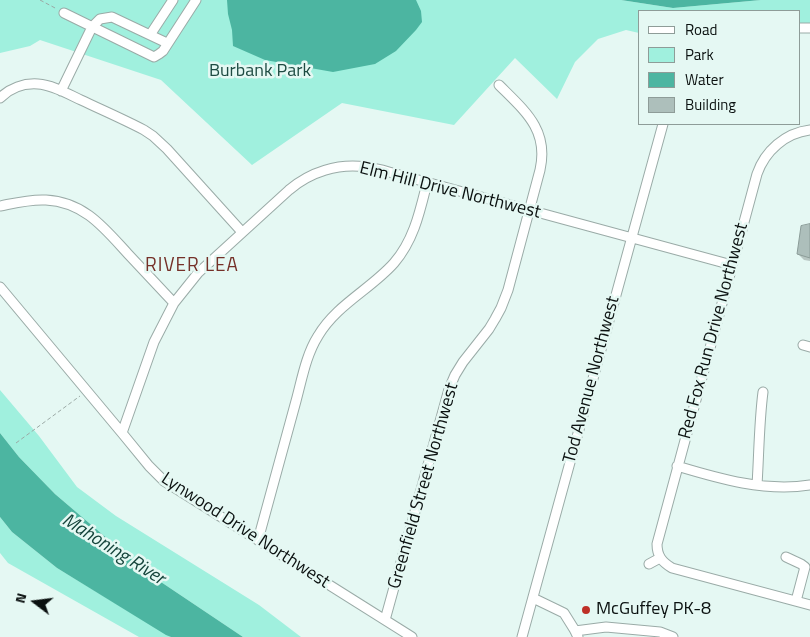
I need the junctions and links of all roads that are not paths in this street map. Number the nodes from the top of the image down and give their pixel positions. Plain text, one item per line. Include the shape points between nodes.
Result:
1 (174, 0) edge
2 (196, 0) edge
3 (64, 13) road end
4 (92, 27) junction
5 (150, 35) junction
6 (167, 43) junction
7 (499, 85) dead end
8 (61, 91) junction
9 (0, 98) edge
10 (662, 125) edge
11 (810, 130) edge
12 (427, 183) junction
13 (0, 206) edge
14 (529, 210) junction
15 (242, 232) junction
16 (631, 238) junction
17 (732, 265) junction
18 (0, 287) edge
19 (174, 303) junction
20 (762, 392) dead end
21 (122, 433) junction
22 (677, 466) junction
23 (757, 485) junction
24 (810, 485) edge
25 (258, 540) junction
26 (786, 557) dead end
27 (660, 558) junction
28 (649, 564) dead end
29 (533, 598) junction
30 (796, 601) junction
31 (810, 605) edge
32 (385, 620) junction
33 (577, 634) edge
34 (412, 637) edge
35 (522, 637) edge
36 (673, 637) edge

1 - 5 street
2 - 6 street
3 - 4 street
4 - 5 street via 100,18 112,17
4 - 6 street via 154,57 163,51
4 - 8 street
5 - 6 street
7 - 14 street, Greenfield Street Northwest via 530,116 541,140 542,164
8 - 9 street via 44,85 24,85
8 - 15 street via 153,136
10 - 16 street, Tod Avenue Northwest
11 - 17 street, Red Fox Run Drive Northwest via 782,141 765,158 757,174
12 - 14 street, Elm Hill Drive Northwest
12 - 15 street, Elm Hill Drive Northwest via 366,167 328,169 296,184
12 - 25 street via 413,232 401,254 331,318 314,343
13 - 19 street via 45,200 86,212
14 - 16 street, Elm Hill Drive Northwest
14 - 32 street, Greenfield Street Northwest via 501,308 463,362 449,389
15 - 19 street, Elm Hill Drive Northwest via 198,274
16 - 17 street, Elm Hill Drive Northwest
16 - 29 street, Tod Avenue Northwest
17 - 22 street, Red Fox Run Drive Northwest
18 - 21 street, Lynwood Drive Northwest
19 - 21 street, Elm Hill Drive Northwest via 154,342
20 - 23 street
21 - 25 street, Lynwood Drive Northwest via 164,481
22 - 23 street
22 - 27 street, Red Fox Run Drive Northwest via 657,542
23 - 24 street
25 - 32 street, Lynwood Drive Northwest
26 - 30 street via 805,567
27 - 28 street
27 - 30 street via 672,568
29 - 33 street via 564,613
29 - 35 street, Tod Avenue Northwest
30 - 31 street
32 - 34 street, Lynwood Drive Northwest
33 - 36 street via 606,627 660,632

